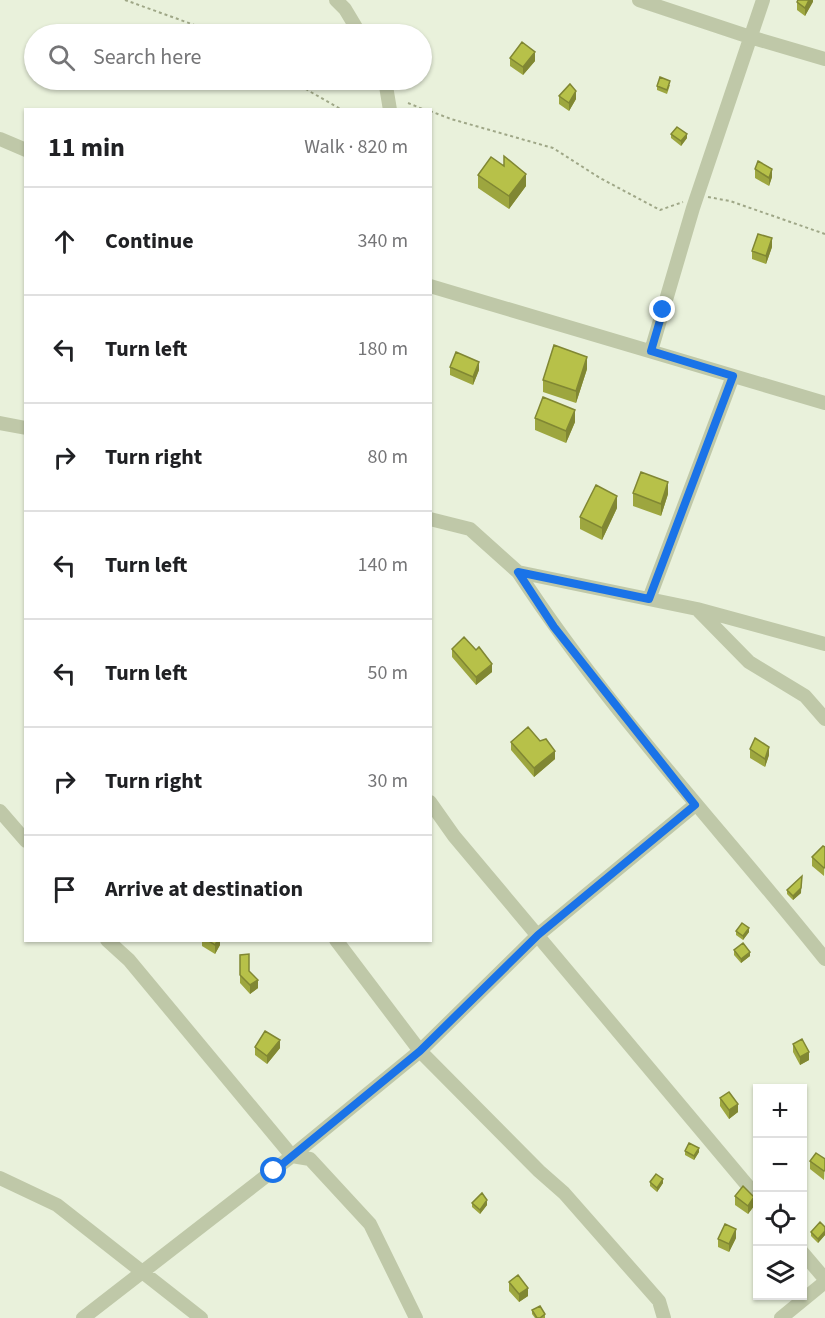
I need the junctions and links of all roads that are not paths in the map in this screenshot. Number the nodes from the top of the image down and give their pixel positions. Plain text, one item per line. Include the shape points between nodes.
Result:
1 (336, 0) edge
2 (639, 0) edge
3 (763, 0) edge
4 (354, 24) edge
5 (750, 37) junction
6 (825, 59) edge
7 (387, 90) edge
8 (390, 108) edge
9 (0, 139) edge
10 (24, 149) edge
11 (432, 287) edge
12 (651, 351) junction
13 (733, 376) junction
14 (825, 403) edge
15 (0, 423) edge
16 (24, 428) edge
17 (432, 520) edge
18 (518, 572) junction
19 (649, 599) junction
20 (697, 609) junction
21 (825, 644) edge
22 (825, 719) edge
23 (432, 805) edge
24 (695, 805) junction
25 (0, 811) edge
26 (24, 839) edge
27 (538, 935) junction
28 (109, 942) edge
29 (338, 942) edge
30 (825, 959) edge
31 (420, 1051) junction
32 (292, 1156) junction
33 (0, 1178) edge
34 (753, 1192) edge
35 (807, 1258) edge
36 (142, 1272) junction
37 (825, 1281) edge
38 (83, 1318) edge
39 (201, 1318) edge
40 (416, 1318) edge
41 (664, 1318) edge
42 (781, 1318) edge

1 - 4 street
2 - 5 street
3 - 5 street
5 - 6 street
5 - 12 street
7 - 8 street
9 - 10 street
11 - 12 street
12 - 13 street
13 - 14 street
13 - 19 street
15 - 16 street
17 - 18 street via 470,529
18 - 19 street
18 - 24 street via 554,627
19 - 20 street
20 - 21 street
20 - 22 street via 749,662 805,696
23 - 27 street
24 - 27 street
24 - 30 street
25 - 26 street
27 - 31 street
27 - 34 street
28 - 32 street via 129,960
29 - 31 street
31 - 32 street
31 - 41 street via 564,1193 658,1301
32 - 36 street
32 - 40 street via 310,1160 370,1224
33 - 36 street via 57,1205
35 - 37 street
36 - 38 street
36 - 39 street
37 - 42 street

